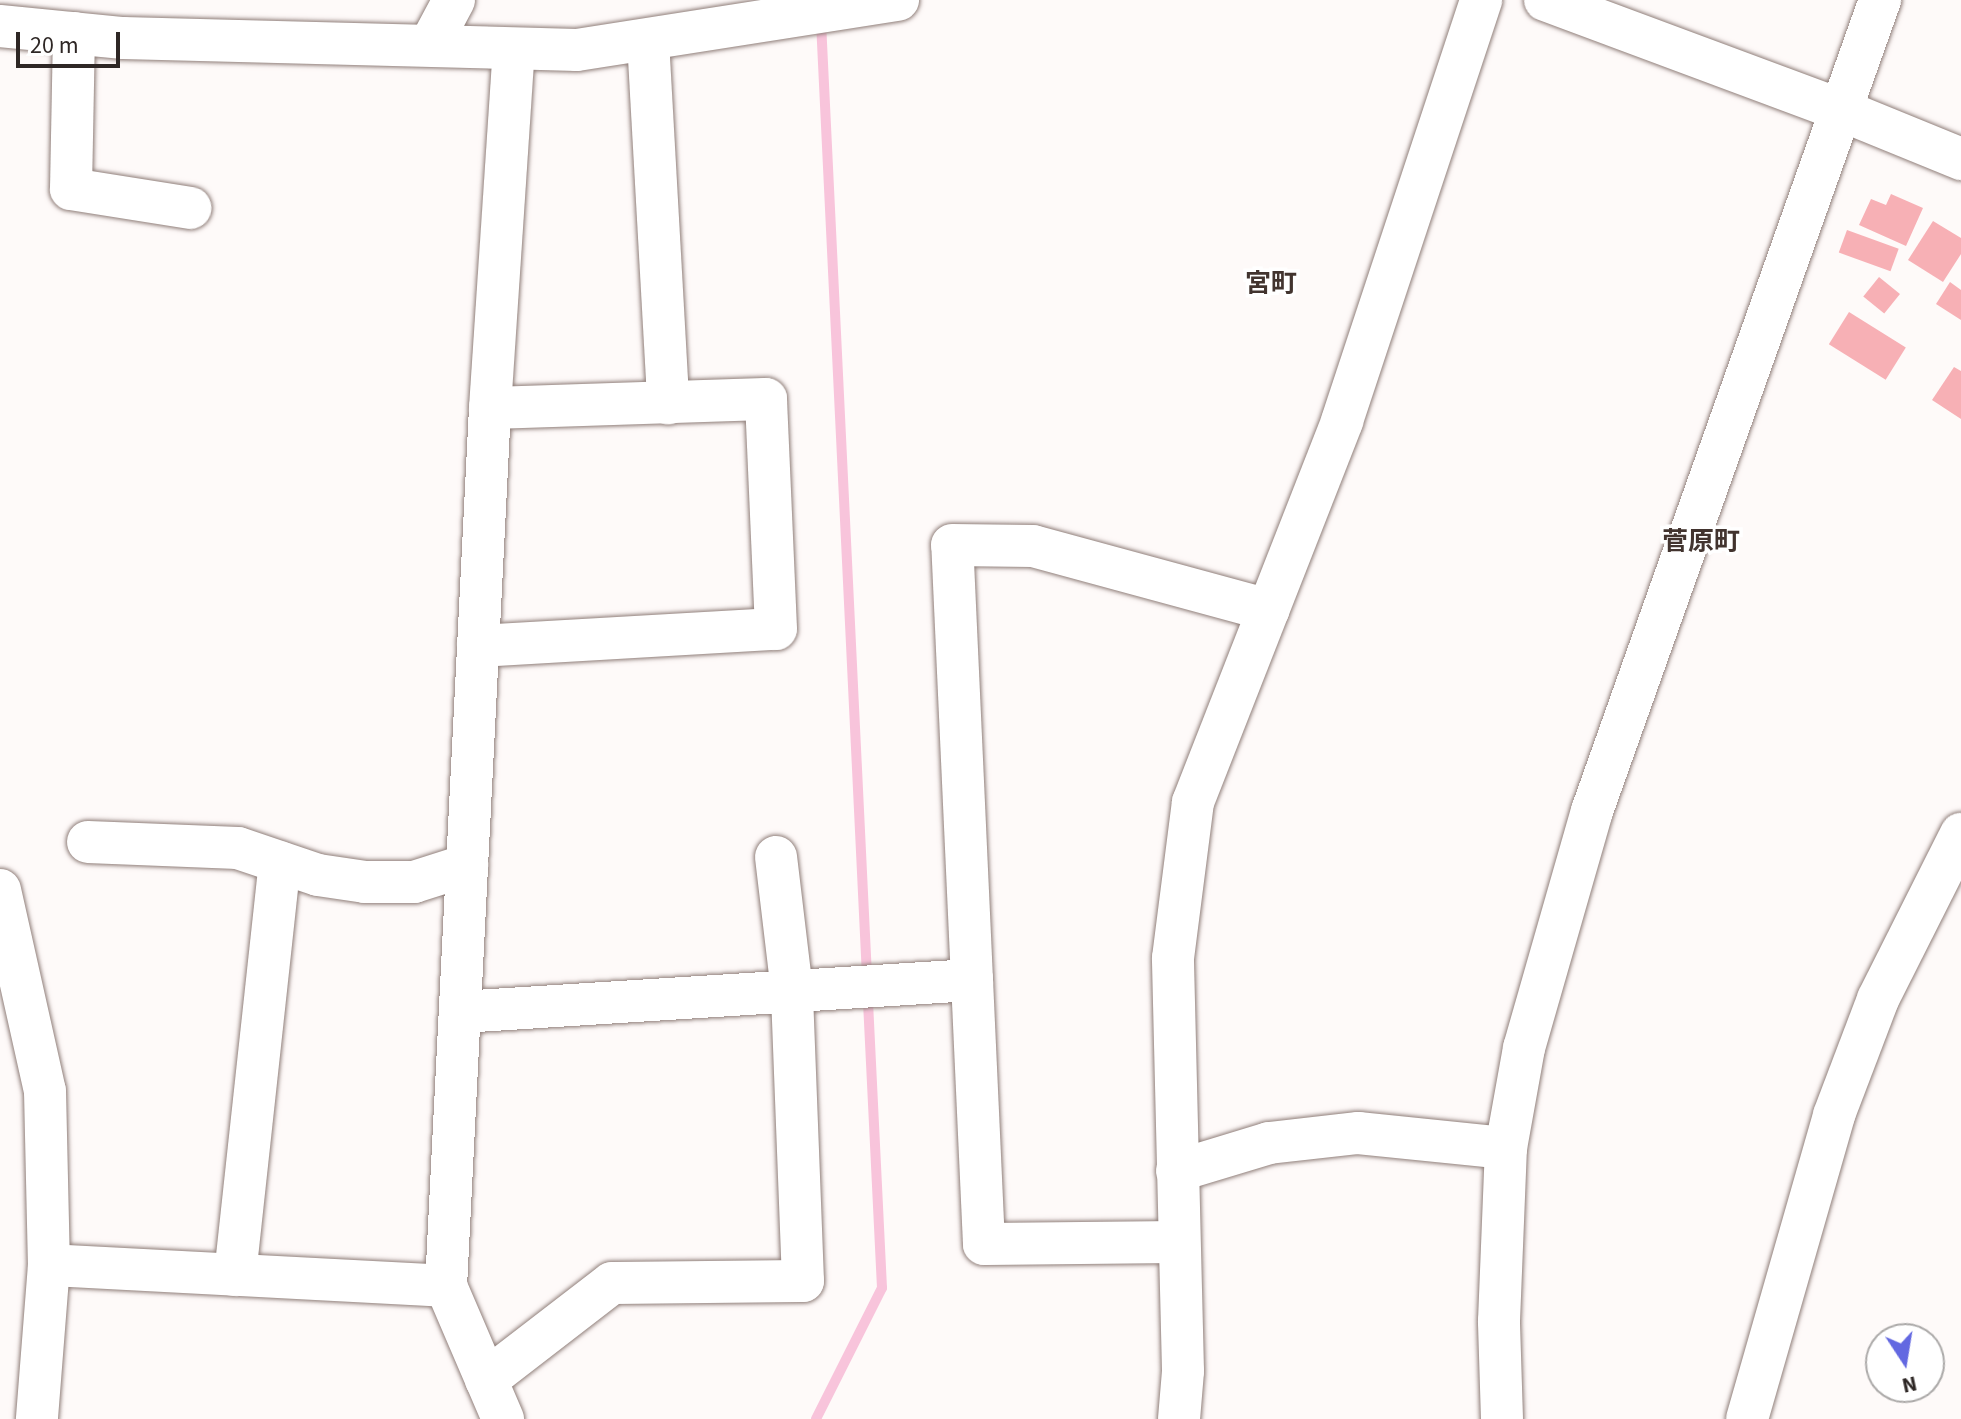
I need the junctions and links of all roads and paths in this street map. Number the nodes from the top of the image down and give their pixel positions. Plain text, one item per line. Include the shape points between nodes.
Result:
1 (454, 0) edge
2 (898, 0) edge
3 (1481, 0) edge
4 (1545, 0) edge
5 (1880, 0) edge
6 (0, 26) edge
7 (74, 33) junction
8 (648, 40) junction
9 (430, 45) junction
10 (514, 51) junction
11 (1841, 110) junction
12 (1961, 159) edge
13 (191, 208) dead end
14 (668, 403) junction
15 (490, 408) junction
16 (1268, 610) junction
17 (478, 646) junction
18 (1961, 834) edge
19 (88, 842) dead end
20 (776, 857) dead end
21 (280, 862) junction
22 (467, 865) junction
23 (0, 890) edge
24 (972, 980) junction
25 (792, 991) junction
26 (460, 1012) junction
27 (1506, 1148) junction
28 (1177, 1171) junction
29 (1179, 1242) junction
30 (49, 1265) junction
31 (235, 1275) junction
32 (446, 1286) junction
33 (488, 1406) edge
34 (37, 1419) edge
35 (1179, 1419) edge
36 (1502, 1419) edge
37 (1747, 1419) edge

1 - 9 street
2 - 8 street
3 - 16 street via 1342,421
4 - 11 street
5 - 11 street
6 - 7 street
7 - 9 street
7 - 13 street via 71,189
8 - 10 street via 577,50
8 - 14 street
9 - 10 street
10 - 15 street
11 - 12 street
11 - 27 street via 1592,811 1524,1048
14 - 15 street
14 - 17 street via 766,399 776,629
15 - 17 street
16 - 24 street via 1033,546 952,545
16 - 28 street via 1193,802 1173,958
17 - 22 street
18 - 37 street via 1878,999 1834,1115
19 - 21 street via 238,848
20 - 25 street
21 - 22 street via 365,882 414,882
21 - 31 street
22 - 26 street
23 - 30 street via 45,1091
24 - 25 street
24 - 29 street via 984,1244
25 - 26 street
25 - 33 street via 803,1281 612,1283
26 - 32 street
27 - 28 street via 1358,1133 1269,1143
27 - 36 street via 1499,1321
28 - 29 street
29 - 35 street
30 - 31 street
30 - 34 street
31 - 32 street
32 - 33 street

